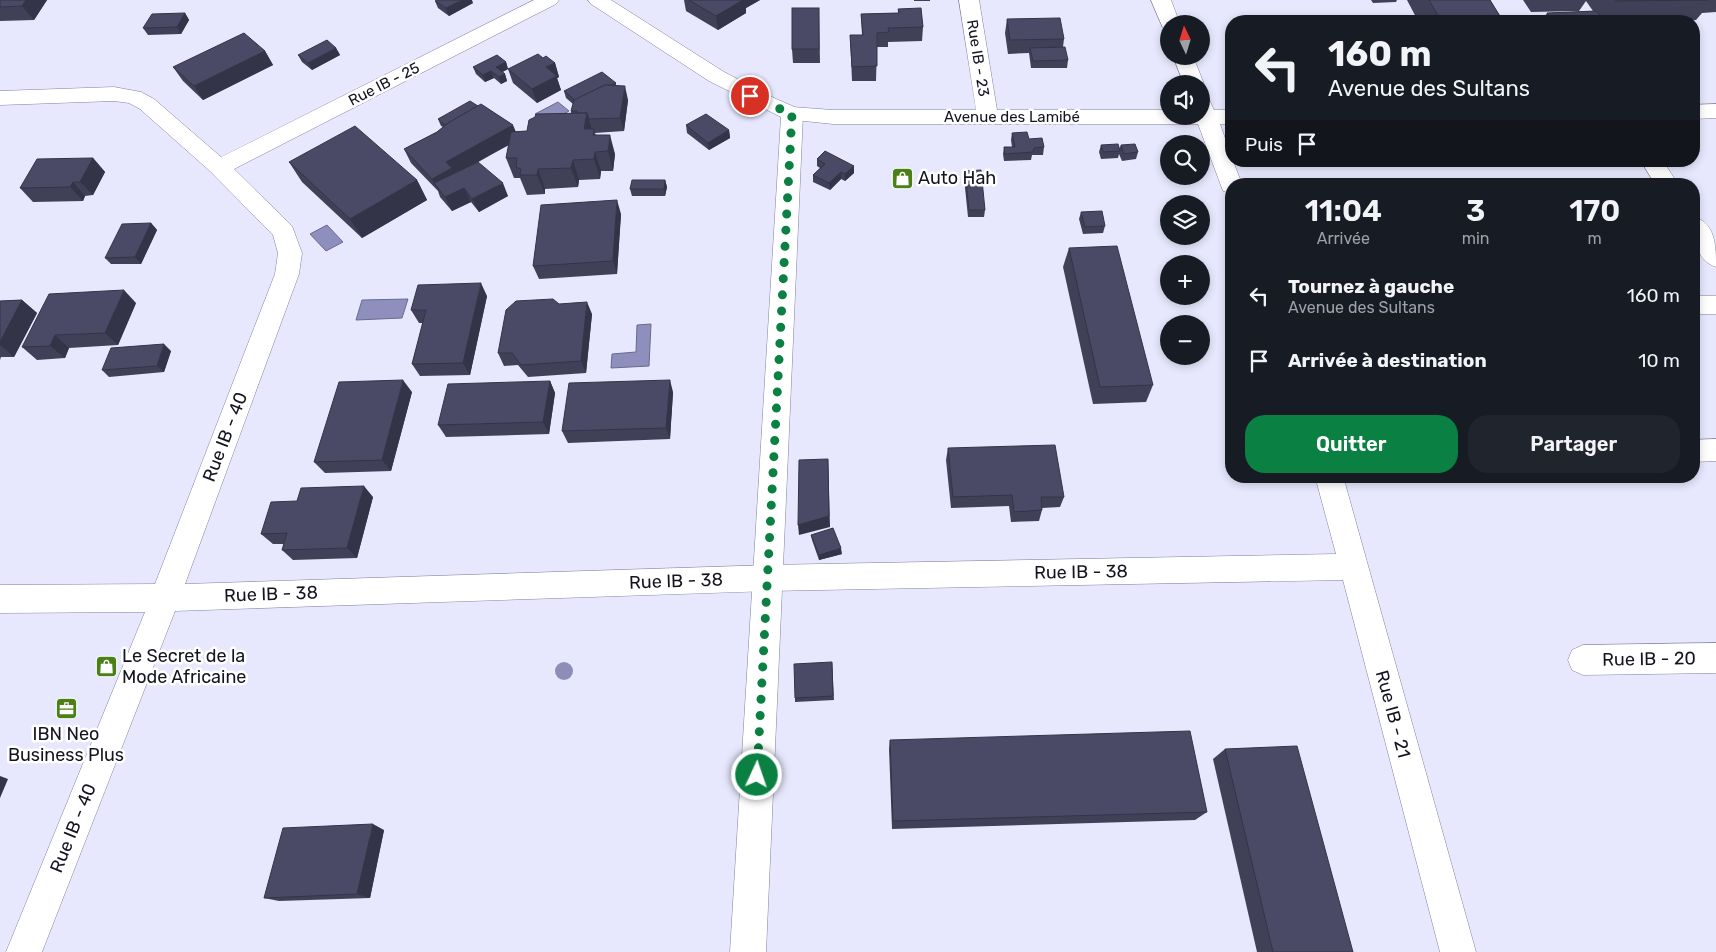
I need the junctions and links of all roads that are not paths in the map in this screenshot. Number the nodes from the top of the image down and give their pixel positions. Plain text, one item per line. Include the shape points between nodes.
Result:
1 (549, 0) edge
2 (598, 0) edge
3 (969, 0) edge
4 (1161, 0) edge
5 (1167, 15) edge
6 (0, 98) edge
7 (1160, 111) edge
8 (1716, 111) edge
9 (1210, 112) edge
10 (1700, 112) edge
11 (792, 114) junction
12 (1225, 115) edge
13 (987, 116) junction
14 (1209, 125) edge
15 (219, 167) junction
16 (1656, 167) edge
17 (1228, 178) edge
18 (1663, 178) edge
19 (1700, 234) edge
20 (1716, 258) edge
21 (1700, 305) edge
22 (1716, 305) edge
23 (1716, 450) edge
24 (1700, 451) edge
25 (1331, 483) edge
26 (1352, 567) junction
27 (768, 578) junction
28 (164, 598) junction
29 (0, 599) edge
30 (1716, 658) edge
31 (1583, 660) dead end
32 (24, 952) edge
33 (748, 952) edge
34 (1458, 952) edge

1 - 15 street, Rue IB - 25
2 - 11 street, Avenue des Lamibé via 738,90
3 - 13 street, Rue IB - 23
4 - 5 street
6 - 15 street, Rue IB - 40 via 114,94 134,97
7 - 13 street, Avenue des Lamibé
8 - 10 street
9 - 12 street, Avenue des Lamibé
11 - 13 street, Avenue des Lamibé via 833,117
11 - 27 street
14 - 17 street
15 - 28 street, Rue IB - 40 via 284,232 290,252 287,274
16 - 18 street
19 - 20 street
21 - 22 street
23 - 24 street
25 - 26 street, Rue IB - 21
26 - 27 street, Rue IB - 38
26 - 34 street, Rue IB - 21
27 - 28 street, Rue IB - 38
27 - 33 street
28 - 29 street, Rue IB - 38
28 - 32 street, Rue IB - 40
30 - 31 street, Rue IB - 20

